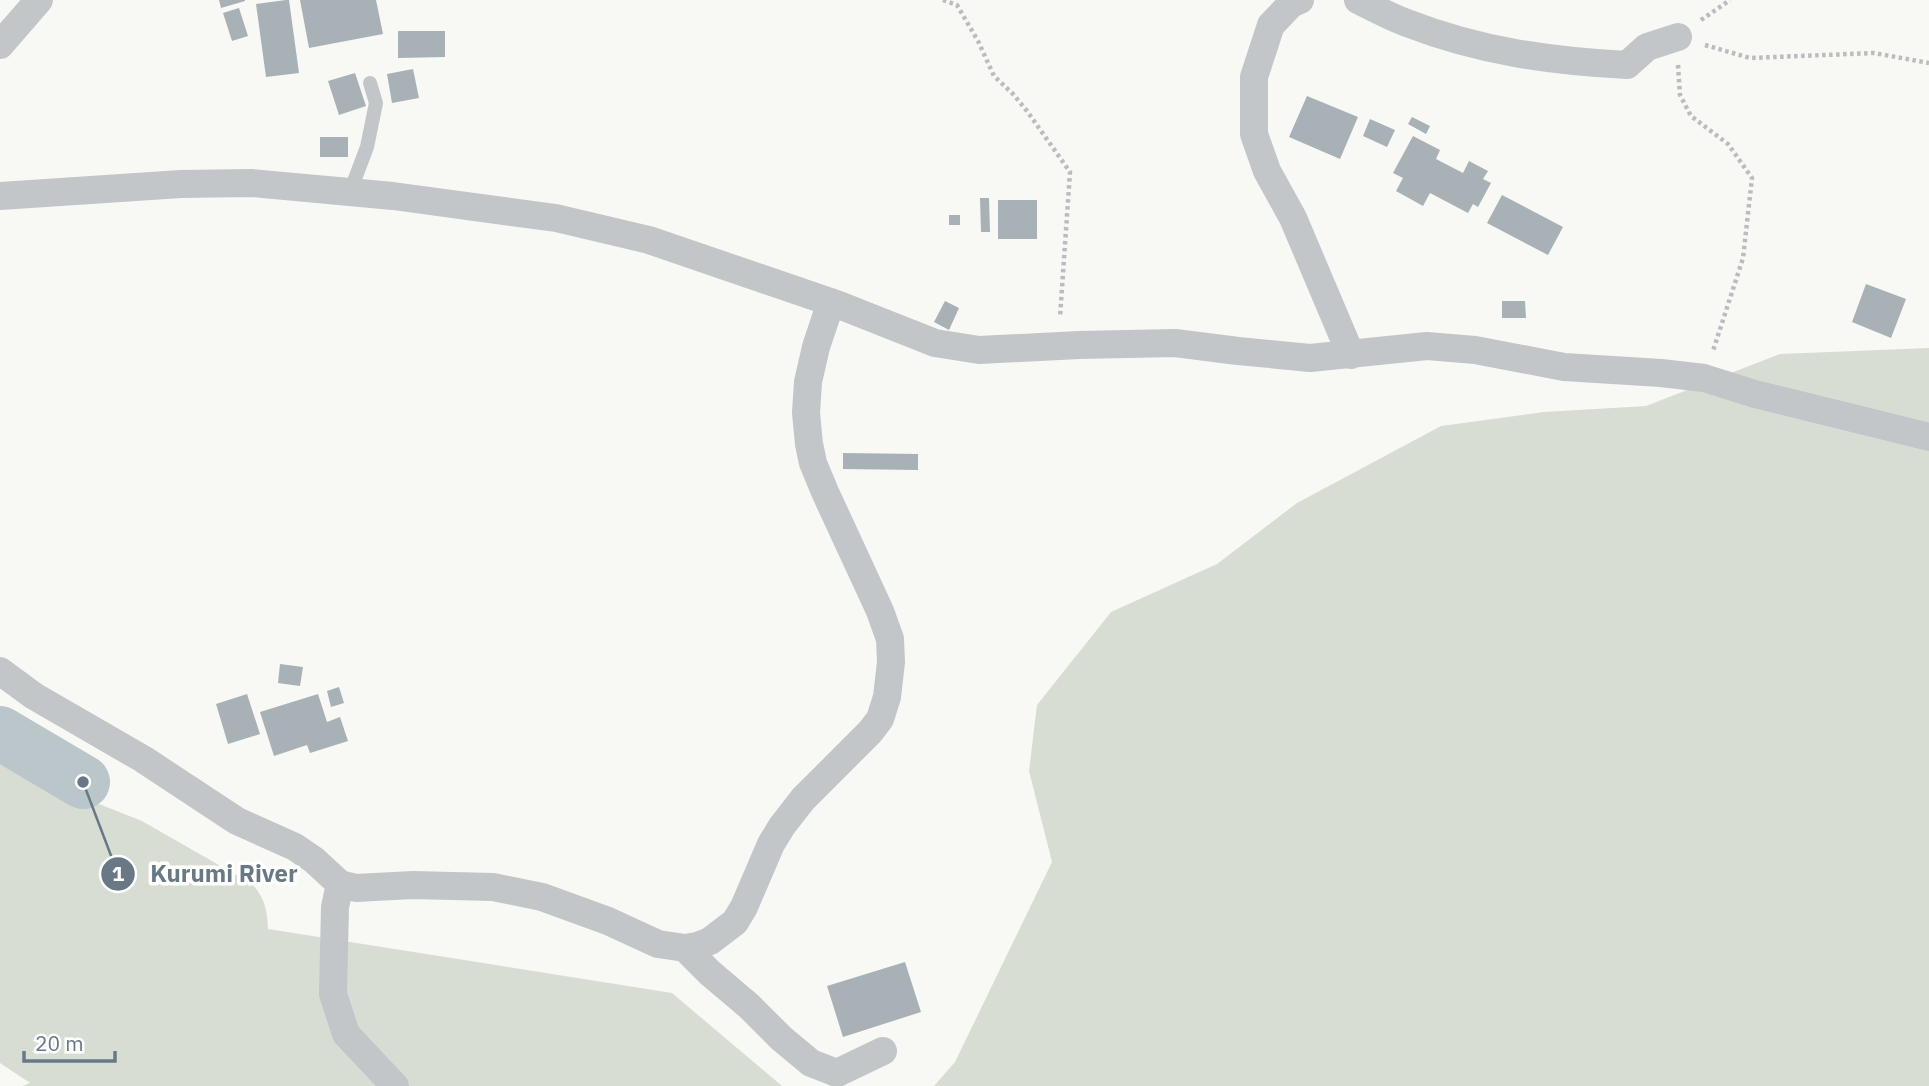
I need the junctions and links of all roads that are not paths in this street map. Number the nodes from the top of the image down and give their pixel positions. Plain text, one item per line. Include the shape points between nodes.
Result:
1 (39, 0) edge
2 (1300, 0) edge
3 (1359, 0) edge
4 (1678, 37) road end
5 (0, 45) edge
6 (370, 83) dead end
7 (350, 192) junction
8 (0, 196) edge
9 (831, 302) junction
10 (1351, 355) junction
11 (1929, 437) edge
12 (0, 671) edge
13 (340, 884) junction
14 (685, 948) junction
15 (883, 1051) dead end
16 (394, 1086) edge

1 - 5 street
2 - 10 street via 1272,25 1254,77 1254,134
3 - 4 street via 1437,34 1528,57 1627,65 1647,47
6 - 7 lane via 376,103 367,147
7 - 8 street via 251,183
7 - 9 street via 556,218 649,240
9 - 10 street via 935,342 979,350 1175,342 1310,358
9 - 14 street via 808,382 809,444 813,463 890,639 887,697 870,732 782,826 735,922 710,941
10 - 11 street via 1427,346 1564,367 1703,378
12 - 13 street via 237,821 295,847
13 - 14 street via 356,888 493,887 542,897 658,944
13 - 16 street via 335,907 333,994 346,1034
14 - 15 street via 811,1063 837,1073

